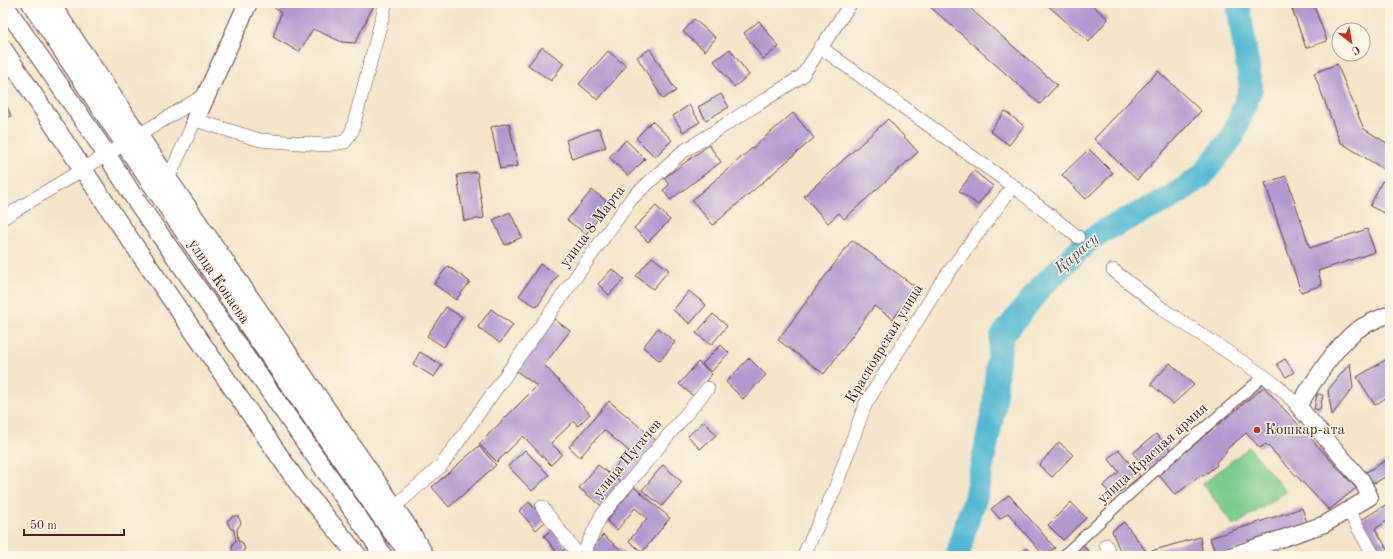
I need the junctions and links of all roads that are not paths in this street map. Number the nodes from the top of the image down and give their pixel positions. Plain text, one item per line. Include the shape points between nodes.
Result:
1 (3, 3) edge
2 (31, 3) edge
3 (50, 3) edge
4 (248, 3) edge
5 (386, 3) edge
6 (851, 3) edge
7 (3, 48) edge
8 (820, 48) junction
9 (206, 94) junction
10 (195, 120) junction
11 (131, 139) junction
12 (107, 154) junction
13 (83, 169) junction
14 (168, 179) junction
15 (1013, 186) junction
16 (3, 218) edge
17 (1078, 237) dead end
18 (1113, 270) dead end
19 (1390, 314) edge
20 (1264, 376) junction
21 (708, 388) dead end
22 (1298, 406) junction
23 (542, 506) dead end
24 (394, 507) junction
25 (1348, 510) junction
26 (358, 556) edge
27 (383, 556) edge
28 (411, 556) edge
29 (425, 556) edge
30 (580, 556) edge
31 (805, 556) edge
32 (1063, 556) edge
33 (1230, 556) edge
34 (1374, 556) edge

1 - 12 main road, улица Конаева
2 - 11 main road, улица Конаева
3 - 11 main road
4 - 9 main road
5 - 10 street via 352,131 345,142 324,145 260,140
6 - 8 street, улица 8 Марта
7 - 13 main road
8 - 15 street
8 - 24 street, улица 8 Марта via 802,76 681,153 632,198 441,466
9 - 10 main road
9 - 11 street
10 - 14 street
11 - 12 street
11 - 14 main road
11 - 28 main road, улица Конаева via 275,365
12 - 13 street
12 - 27 main road, улица Конаева via 140,206
13 - 16 street
13 - 26 main road via 298,483
14 - 24 main road
15 - 17 street
15 - 31 street, Красноярская улица via 940,284 865,405 834,491
18 - 20 street via 1164,310
19 - 22 street via 1370,322 1352,334 1326,365
20 - 22 street
20 - 32 street, улица Красная армия via 1147,478
21 - 30 street, улица Пугачев via 602,516
22 - 25 street via 1362,481 1370,497
23 - 30 street, улица Пугачев
24 - 29 main road
25 - 33 street via 1325,524
25 - 34 street

